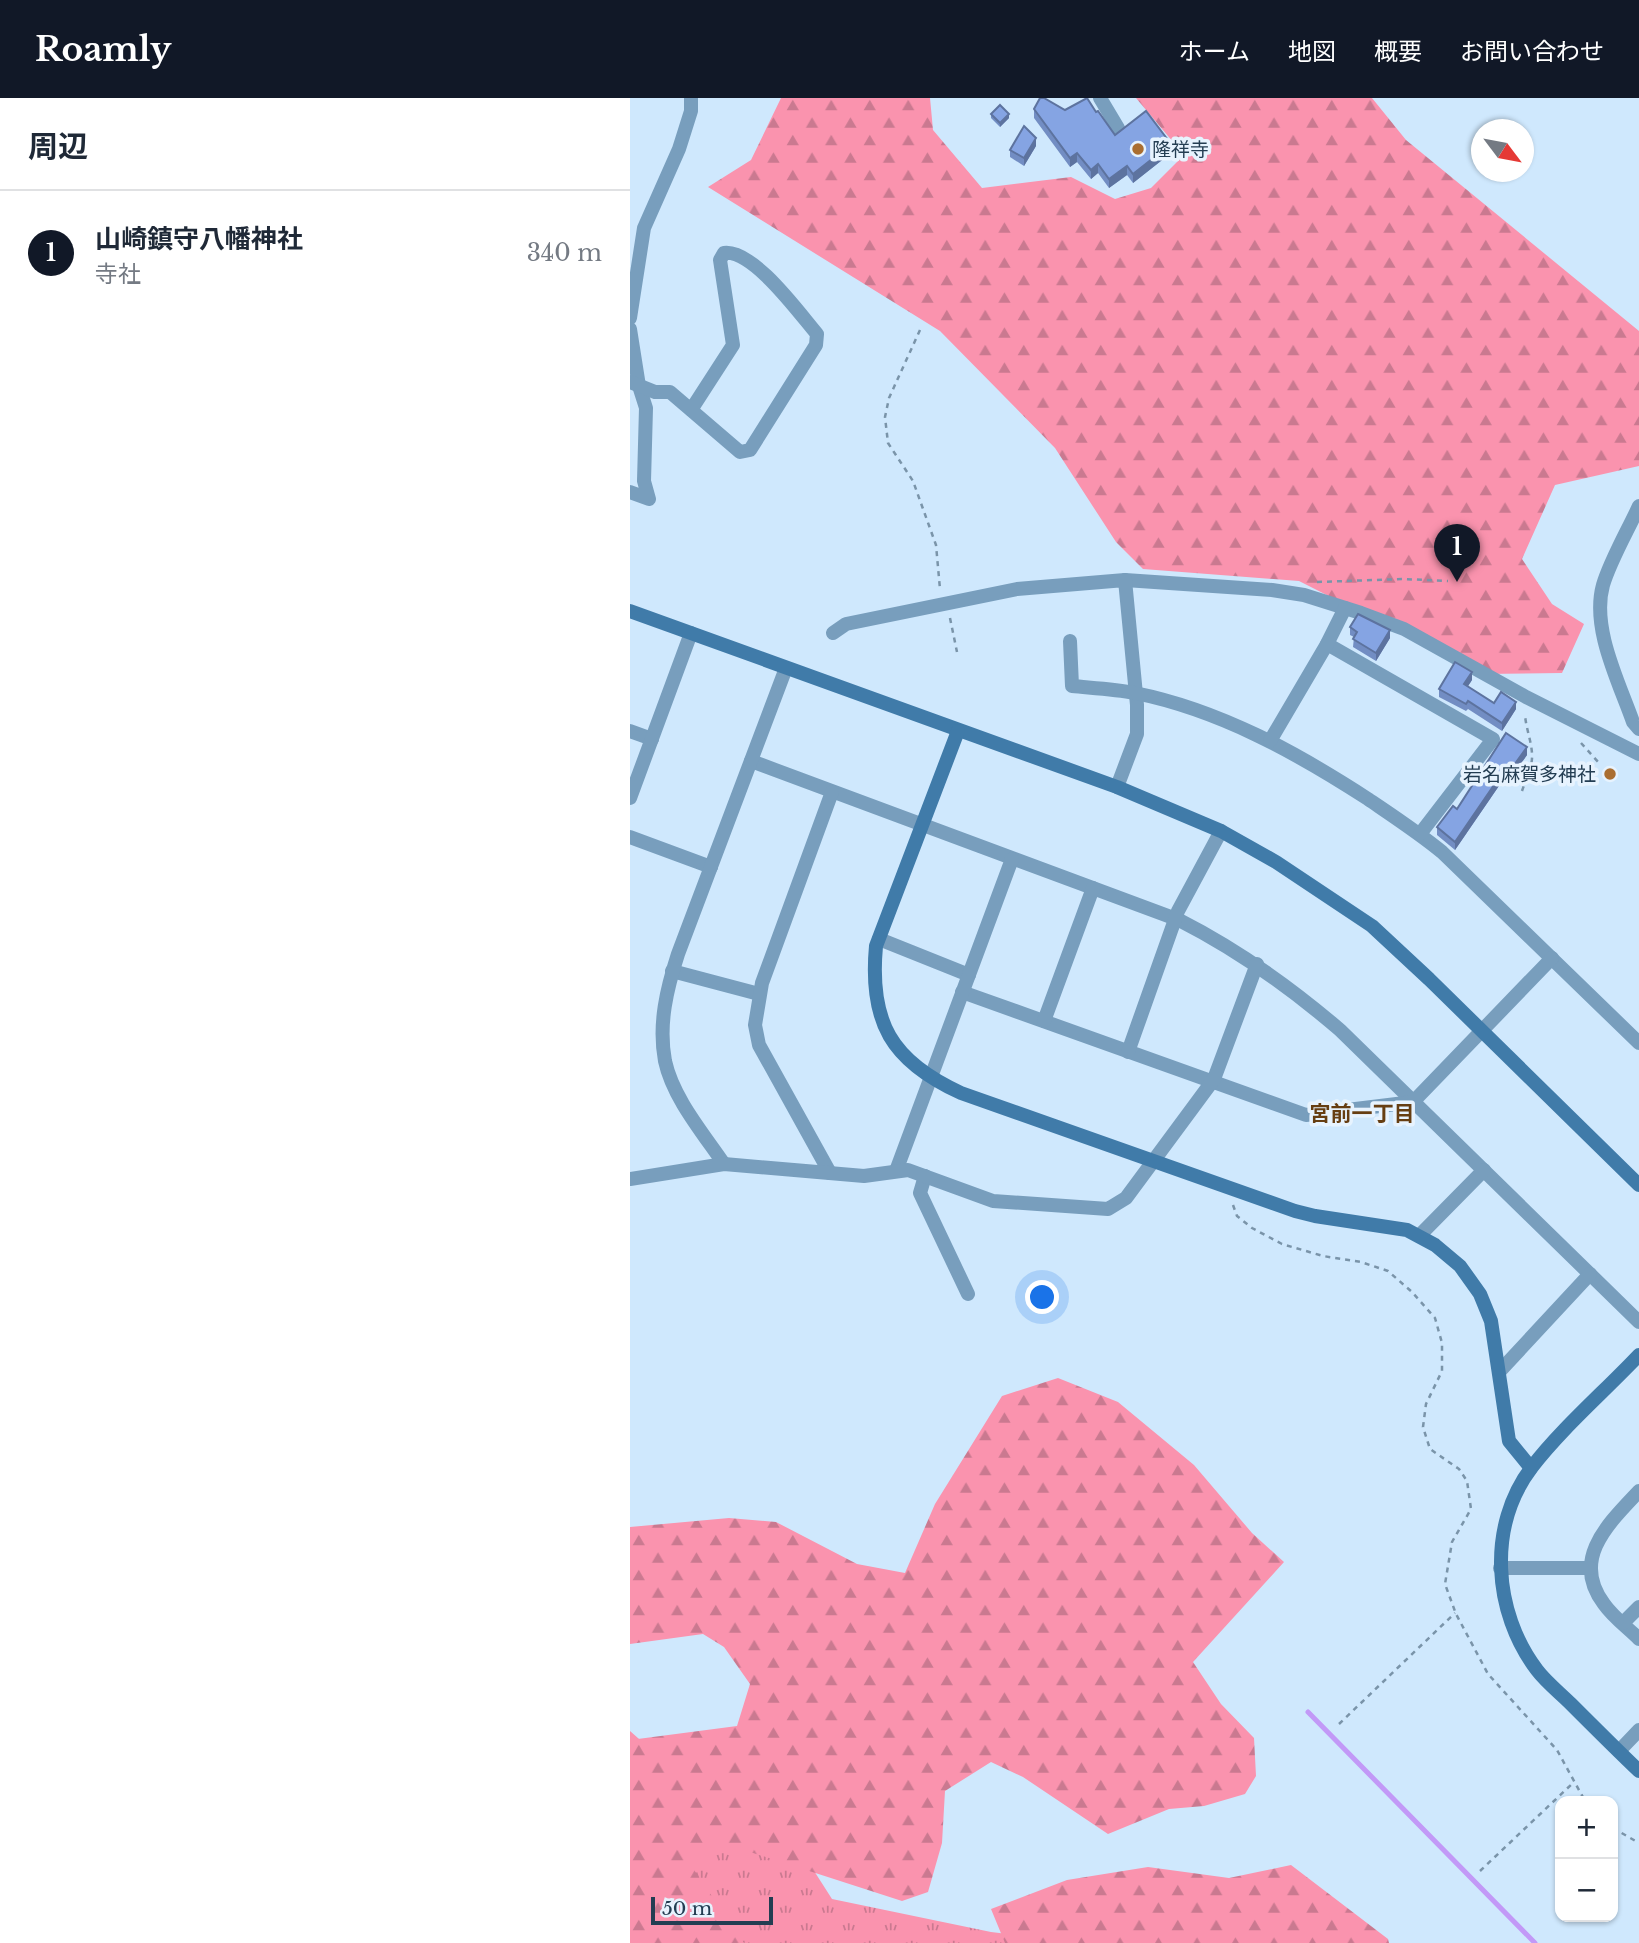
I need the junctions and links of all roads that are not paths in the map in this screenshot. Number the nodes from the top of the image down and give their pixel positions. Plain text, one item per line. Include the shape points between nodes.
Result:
1 (691, 98) edge
2 (1100, 98) edge
3 (1118, 128) dead end
4 (630, 318) edge
5 (630, 329) edge
6 (635, 384) edge
7 (691, 410) junction
8 (630, 492) edge
9 (1639, 506) edge
10 (1125, 580) junction
11 (1345, 608) junction
12 (630, 611) edge
13 (691, 633) junction
14 (833, 633) dead end
15 (1070, 641) dead end
16 (1327, 644) junction
17 (786, 668) junction
18 (1134, 692) junction
19 (1639, 729) edge
20 (630, 731) edge
21 (958, 731) junction
22 (652, 739) junction
23 (1270, 741) junction
24 (1639, 754) edge
25 (751, 761) junction
26 (1117, 787) junction
27 (832, 792) junction
28 (630, 798) edge
29 (922, 825) junction
30 (1221, 831) junction
31 (1420, 834) junction
32 (630, 837) edge
33 (1012, 859) junction
34 (711, 867) junction
35 (1093, 888) junction
36 (1175, 919) junction
37 (879, 939) junction
38 (1552, 958) junction
39 (1257, 964) junction
40 (673, 971) junction
41 (969, 975) junction
42 (962, 992) junction
43 (759, 994) junction
44 (1044, 1021) junction
45 (1482, 1031) junction
46 (1639, 1044) edge
47 (1128, 1052) junction
48 (931, 1078) junction
49 (1212, 1081) junction
50 (1413, 1101) junction
51 (1154, 1161) junction
52 (724, 1164) junction
53 (896, 1171) junction
54 (1484, 1171) junction
55 (830, 1173) junction
56 (925, 1176) junction
57 (630, 1180) edge
58 (1639, 1185) edge
59 (1419, 1236) junction
60 (1590, 1274) junction
61 (968, 1294) dead end
62 (1639, 1322) edge
63 (1639, 1355) edge
64 (1499, 1372) junction
65 (1531, 1468) junction
66 (1639, 1491) edge
67 (1500, 1568) junction
68 (1590, 1568) junction
69 (1639, 1607) edge
70 (1623, 1623) junction
71 (1639, 1639) edge
72 (1639, 1730) edge
73 (1619, 1751) junction
74 (1639, 1771) edge

1 - 4 street via 679,149 644,228
2 - 3 street
5 - 6 street
6 - 7 street via 670,392
6 - 8 street via 646,408 644,481 649,499
7 - 7 street via 733,345 720,260 724,253 732,252 766,274 817,334 816,345 750,450 740,452
9 - 19 street via 1603,585 1599,612
10 - 11 street via 1272,590
10 - 14 street via 1017,589 846,624
10 - 18 street
11 - 16 street
11 - 24 street via 1404,629
12 - 13 street
13 - 17 street
13 - 22 street
15 - 18 street via 1072,686
16 - 23 street
16 - 31 street via 1493,739
17 - 21 street
17 - 25 street
18 - 23 street
18 - 26 street via 1137,734
20 - 22 street
21 - 26 street
21 - 29 street
22 - 28 street
23 - 31 street
25 - 27 street
25 - 34 street
26 - 30 street
27 - 29 street
27 - 43 street
29 - 33 street
29 - 37 street
30 - 36 street
30 - 45 street via 1372,926
31 - 38 street
32 - 34 street
33 - 35 street
33 - 41 street
34 - 40 street
35 - 36 street
35 - 44 street
36 - 39 street
36 - 47 street
37 - 41 street
37 - 48 street via 874,973 882,1020 901,1054
38 - 45 street
38 - 46 street
39 - 49 street
39 - 50 street via 1340,1030
40 - 43 street
40 - 52 street via 663,1028 666,1061 674,1085
41 - 42 street
42 - 44 street
42 - 48 street
43 - 55 street via 755,1024 759,1045
44 - 47 street
45 - 50 street
45 - 58 street
47 - 49 street
48 - 51 street via 961,1093
48 - 53 street
49 - 50 street via 1306,1115
49 - 51 street
50 - 54 street
51 - 56 street via 1126,1198 1108,1209 993,1201
51 - 59 street via 1315,1216 1407,1230
52 - 55 street
52 - 57 street
53 - 55 street via 864,1176
53 - 56 street
54 - 59 street
54 - 60 street
56 - 61 street via 920,1193
59 - 64 street via 1460,1266 1480,1294 1491,1321
60 - 62 street
60 - 64 street
63 - 65 street
64 - 65 street via 1509,1441
65 - 67 street via 1508,1516
66 - 68 street via 1600,1535
67 - 68 street
67 - 73 street via 1510,1623 1537,1671
68 - 70 street via 1604,1605
69 - 70 street
70 - 71 street
72 - 73 street
73 - 74 street

